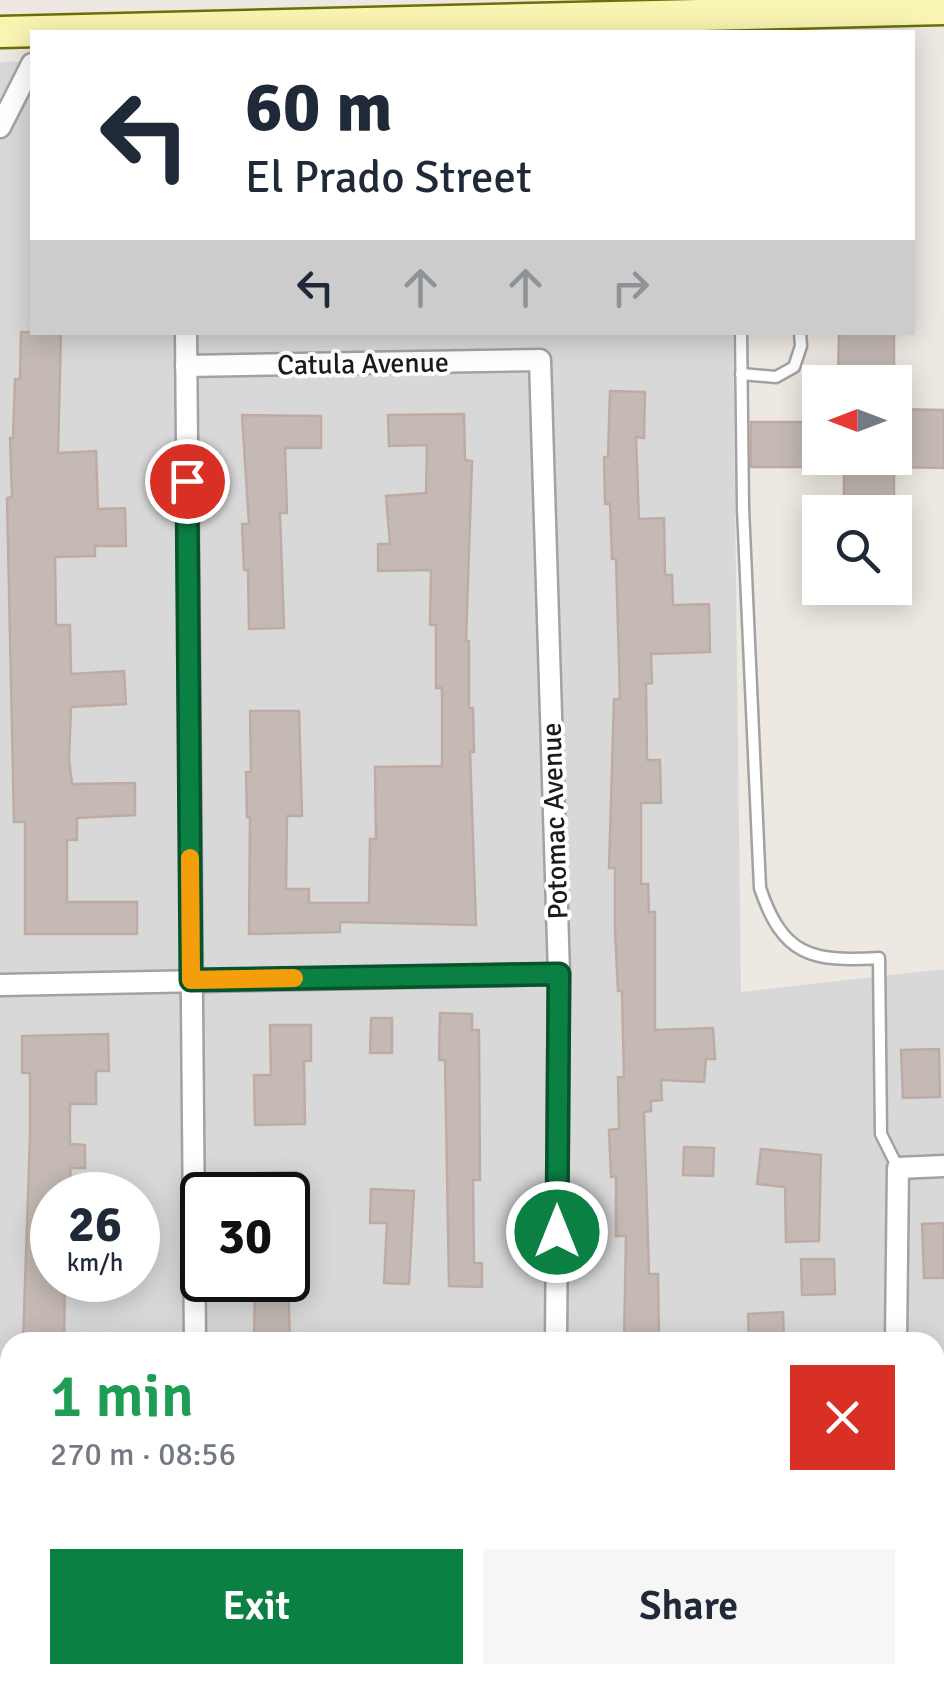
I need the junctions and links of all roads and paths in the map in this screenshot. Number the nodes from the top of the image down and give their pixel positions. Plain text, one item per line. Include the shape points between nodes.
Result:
1 (895, 5) edge
2 (944, 9) edge
3 (741, 24) edge
4 (631, 25) edge
5 (182, 29) edge
6 (138, 30) edge
7 (0, 32) edge
8 (30, 32) edge
9 (30, 68) edge
10 (0, 127) edge
11 (186, 335) edge
12 (740, 335) edge
13 (800, 335) edge
14 (540, 360) joint
15 (186, 366) junction
16 (741, 374) junction
17 (559, 974) junction
18 (191, 980) junction
19 (0, 985) edge
20 (944, 1166) edge
21 (898, 1168) junction
22 (195, 1332) edge
23 (556, 1332) edge
24 (896, 1332) edge

1 - 2 main road
1 - 3 main road
3 - 4 main road
4 - 5 main road
5 - 6 main road
7 - 8 main road
9 - 10 street
11 - 15 street
12 - 16 lane
13 - 16 lane via 794,367 776,377
14 - 15 street, Catula Avenue
14 - 17 street, Potomac Avenue
15 - 18 street
16 - 21 lane via 760,888 787,942 812,954 880,958 881,1134
17 - 18 street
17 - 23 street, Potomac Avenue
18 - 19 street
18 - 22 street
20 - 21 street
21 - 24 street

